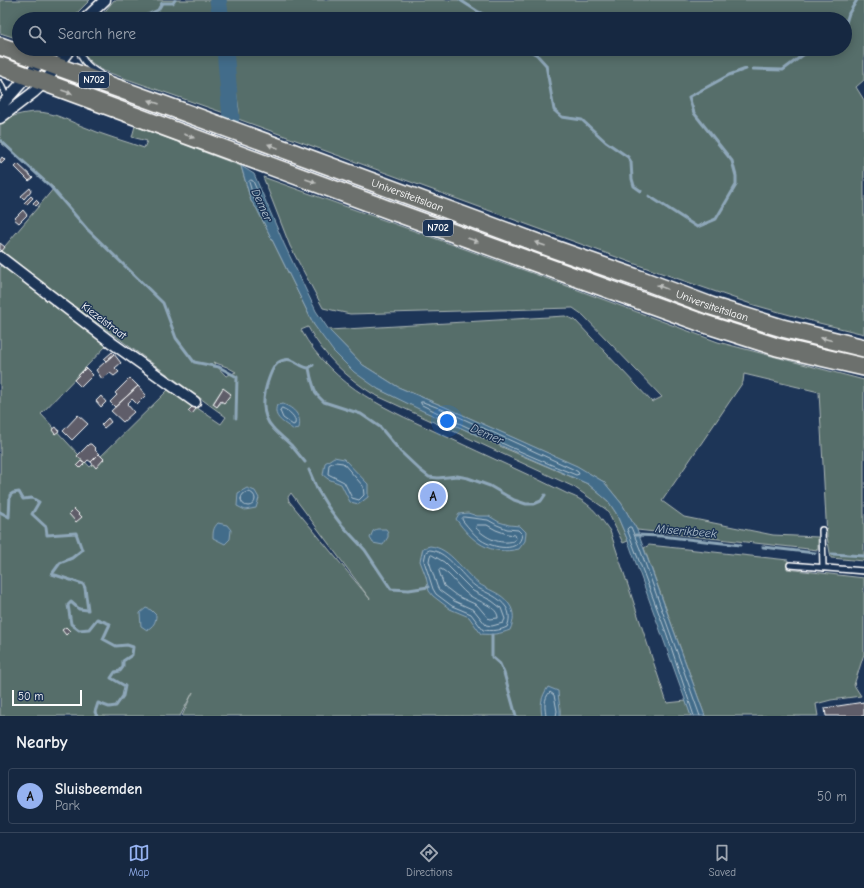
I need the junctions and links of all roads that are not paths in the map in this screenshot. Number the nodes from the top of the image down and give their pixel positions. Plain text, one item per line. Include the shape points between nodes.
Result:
1 (105, 0) edge
2 (92, 12) edge
3 (97, 12) edge
4 (0, 46) edge
5 (12, 48) edge
6 (45, 56) edge
7 (47, 56) edge
8 (65, 56) edge
9 (81, 56) edge
10 (0, 66) edge
11 (57, 67) junction
12 (28, 76) junction
13 (0, 82) edge
14 (44, 83) junction
15 (131, 93) junction
16 (7, 98) junction
17 (0, 107) edge
18 (0, 118) edge
19 (399, 192) junction
20 (392, 211) junction
21 (0, 257) edge
22 (864, 348) edge
23 (864, 367) edge
24 (195, 402) dead end
25 (822, 530) dead end
26 (790, 565) dead end
27 (824, 568) junction
28 (864, 571) edge

1 - 2 street
1 - 3 street
4 - 5 highway, Universiteitslaan / N702
6 - 12 street
7 - 11 highway, Universiteitslaan / N702
8 - 11 street
9 - 15 lane via 92,69
10 - 12 highway, Universiteitslaan / N702
11 - 14 street
11 - 15 highway, Universiteitslaan / N702
12 - 14 highway, Universiteitslaan / N702
12 - 16 street
13 - 16 lane
14 - 18 street
14 -> 20 highway, Universiteitslaan / N702
19 -> 15 highway, Universiteitslaan / N702
16 - 17 street
19 - 20 street
22 -> 19 highway, Universiteitslaan / N702 via 782,328 711,306
20 -> 23 highway, Universiteitslaan / N702 via 705,324 777,347
21 - 24 street, Kiezelstraat via 112,343
25 - 27 lane
26 - 27 lane
27 - 28 lane

